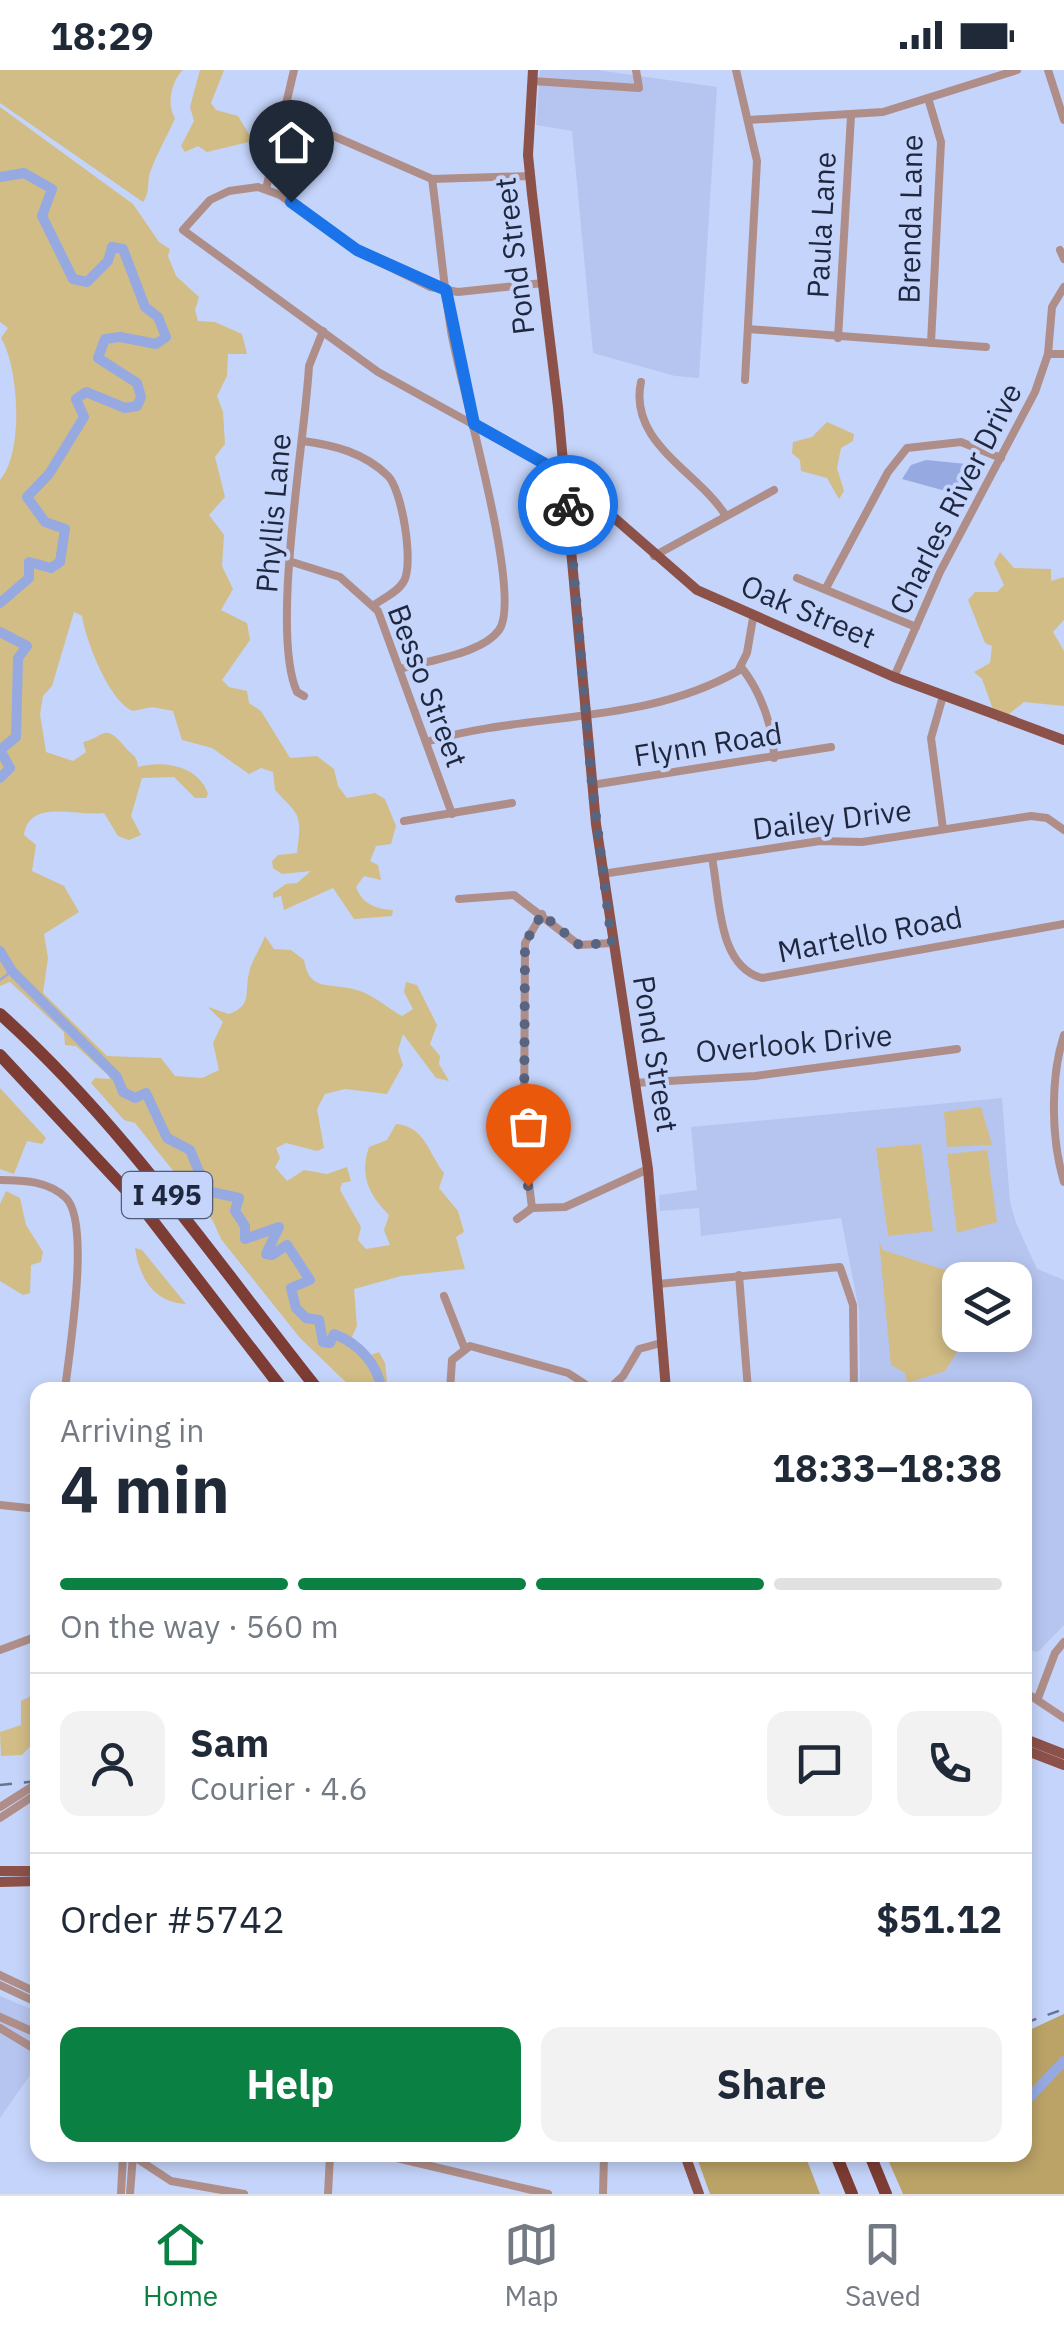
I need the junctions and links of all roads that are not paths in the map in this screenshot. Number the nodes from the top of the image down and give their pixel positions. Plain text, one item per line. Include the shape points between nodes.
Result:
1 (294, 70) edge
2 (636, 70) edge
3 (736, 70) edge
4 (1016, 70) edge
5 (1048, 70) edge
6 (532, 76) edge
7 (928, 98) junction
8 (283, 114) junction
9 (851, 116) junction
10 (748, 120) junction
11 (1064, 120) edge
12 (530, 176) junction
13 (432, 179) junction
14 (266, 189) junction
15 (543, 283) junction
16 (1064, 287) edge
17 (446, 290) junction
18 (748, 329) junction
19 (322, 331) junction
20 (838, 338) junction
21 (931, 343) junction
22 (986, 348) dead end
23 (1048, 354) junction
24 (1064, 354) edge
25 (745, 380) dead end
26 (641, 382) dead end
27 (474, 424) junction
28 (303, 440) junction
29 (563, 450) junction
30 (1002, 458) junction
31 (544, 463) junction
32 (565, 475) junction
33 (774, 490) dead end
34 (585, 494) junction
35 (568, 502) junction
36 (726, 516) junction
37 (654, 556) junction
38 (292, 562) junction
39 (796, 578) dead end
40 (826, 588) junction
41 (374, 605) junction
42 (753, 618) junction
43 (916, 626) junction
44 (741, 667) junction
45 (400, 669) junction
46 (894, 677) junction
47 (304, 696) dead end
48 (944, 696) junction
49 (586, 716) junction
50 (1064, 740) edge
51 (426, 742) junction
52 (831, 747) dead end
53 (774, 758) junction
54 (592, 785) junction
55 (512, 803) dead end
56 (452, 814) junction
57 (404, 821) dead end
58 (943, 829) junction
59 (1064, 830) edge
60 (712, 858) junction
61 (602, 874) junction
62 (459, 898) dead end
63 (542, 914) junction
64 (1064, 924) edge
65 (612, 943) junction
66 (0, 1014) edge
67 (1064, 1035) edge
68 (957, 1049) dead end
69 (0, 1054) edge
70 (634, 1083) junction
71 (648, 1169) junction
72 (0, 1180) edge
73 (1064, 1182) edge
74 (532, 1208) junction
75 (517, 1219) dead end
76 (739, 1275) junction
77 (658, 1284) junction
78 (444, 1296) dead end
79 (661, 1342) junction
80 (464, 1348) junction
81 (67, 1382) edge
82 (276, 1382) edge
83 (312, 1382) edge
84 (450, 1382) edge
85 (581, 1382) edge
86 (617, 1382) edge
87 (665, 1382) edge
88 (747, 1382) edge
89 (854, 1382) edge
90 (0, 1506) edge
91 (30, 1508) edge
92 (30, 1639) edge
93 (1064, 1642) edge
94 (0, 1650) edge
95 (1032, 1695) edge
96 (1038, 1698) junction
97 (1064, 1718) edge
98 (1032, 1742) edge
99 (1032, 1753) edge
100 (1064, 1754) edge
101 (1064, 1765) edge
102 (30, 1788) edge
103 (30, 1798) edge
104 (0, 1806) edge
105 (0, 1818) edge
106 (0, 1871) edge
107 (30, 1871) edge
108 (0, 1882) edge
109 (30, 1882) edge
110 (0, 1975) edge
111 (0, 1986) edge
112 (30, 1989) edge
113 (30, 1999) edge
114 (0, 2017) edge
115 (0, 2028) edge
116 (30, 2030) edge
117 (30, 2046) edge
118 (123, 2162) edge
119 (132, 2162) edge
120 (142, 2162) edge
121 (330, 2162) edge
122 (413, 2162) edge
123 (604, 2162) edge
124 (687, 2162) edge
125 (839, 2162) edge
126 (873, 2162) edge
127 (695, 2193) edge
128 (121, 2194) edge
129 (130, 2194) edge
130 (244, 2194) edge
131 (328, 2194) edge
132 (548, 2194) edge
133 (603, 2194) edge
134 (852, 2194) edge
135 (886, 2194) edge

1 - 8 street
2 - 6 street via 639,88
3 - 10 street
4 - 7 street
5 - 11 street
6 - 12 main road, Pond Street
7 - 9 street
7 - 21 street, Brenda Lane via 941,142
8 - 13 street
8 - 14 street
9 - 10 street
9 - 20 street, Paula Lane
10 - 18 street via 757,175
12 - 13 street
12 - 15 main road, Pond Street
13 - 17 street
14 - 17 street via 357,250
14 - 19 street via 222,194 183,230
15 - 17 street
15 - 29 main road, Pond Street
16 - 23 street via 1052,307
17 - 27 street
18 - 20 street
18 - 25 street
19 - 27 street via 412,392
19 - 28 street, Phyllis Lane via 308,366
20 - 21 street
21 - 22 street
23 - 24 street, Charles River Drive
23 - 30 street, Charles River Drive
26 - 36 street via 644,424
27 - 31 street
27 - 45 street via 504,622 484,643
28 - 38 street, Phyllis Lane
28 - 41 street via 355,453 396,486 406,575
29 - 31 street
29 - 32 main road, Pond Street
30 - 40 street via 961,442 907,448
30 - 43 street, Charles River Drive
31 - 32 street
32 - 34 main road, Oak Street
32 - 35 main road, Pond Street
33 - 36 street
34 - 35 main road
34 - 37 main road, Oak Street
35 - 49 main road, Pond Street
36 - 37 street
37 - 42 main road, Oak Street via 697,590
38 - 41 street, Besso Street via 340,578
38 - 47 street, Phyllis Lane via 286,647 294,686
39 - 40 street
40 - 43 street
41 - 45 street, Besso Street
42 - 44 street
42 - 46 main road, Oak Street
43 - 46 street, Charles River Drive
44 - 49 street via 670,699
44 - 53 street via 768,722
45 - 51 street, Besso Street
46 - 48 main road, Oak Street
48 - 50 main road, Oak Street
48 - 58 street via 931,738
49 - 51 street via 488,725
49 - 54 main road, Pond Street
51 - 56 street, Besso Street
52 - 53 street, Flynn Road
53 - 54 street, Flynn Road
54 - 61 main road, Pond Street
55 - 56 street
56 - 57 street
58 - 59 street, Dailey Drive via 1032,816
58 - 60 street, Dailey Drive
60 - 61 street, Dailey Drive
60 - 64 street, Martello Road via 732,956 762,978
61 - 65 main road, Pond Street
62 - 63 street via 514,895
63 - 65 street via 579,945
63 - 74 street via 525,943 524,1143
65 - 70 main road, Pond Street
66 - 83 highway, I 495 via 160,1186
67 - 73 street via 1056,1146
68 - 70 street, Overlook Drive via 755,1076
69 - 82 highway, I 495 via 142,1207
70 - 71 main road, Pond Street
71 - 74 street via 565,1207
71 - 77 main road, Pond Street
72 - 81 street via 49,1187 75,1213 79,1240
74 - 75 street
76 - 77 street
76 - 88 street
76 - 89 street via 844,1270 853,1305
77 - 79 main road, Pond Street
78 - 80 street
79 - 86 street via 636,1352
79 - 87 main road, Pond Street
80 - 84 street via 450,1364
80 - 85 street via 564,1371
90 - 91 street
92 - 94 street
93 - 96 street
95 - 96 street
96 - 97 street
98 - 100 main road
99 - 101 main road
102 - 104 street
103 - 105 street
106 - 107 main road
108 - 109 main road
110 - 112 street
111 - 113 street
114 - 116 street
115 - 117 street
118 - 128 street
119 - 129 street
120 - 130 street via 170,2181
121 - 131 street
122 - 132 street
123 - 133 street
124 - 127 main road
125 - 134 highway
126 - 135 highway

